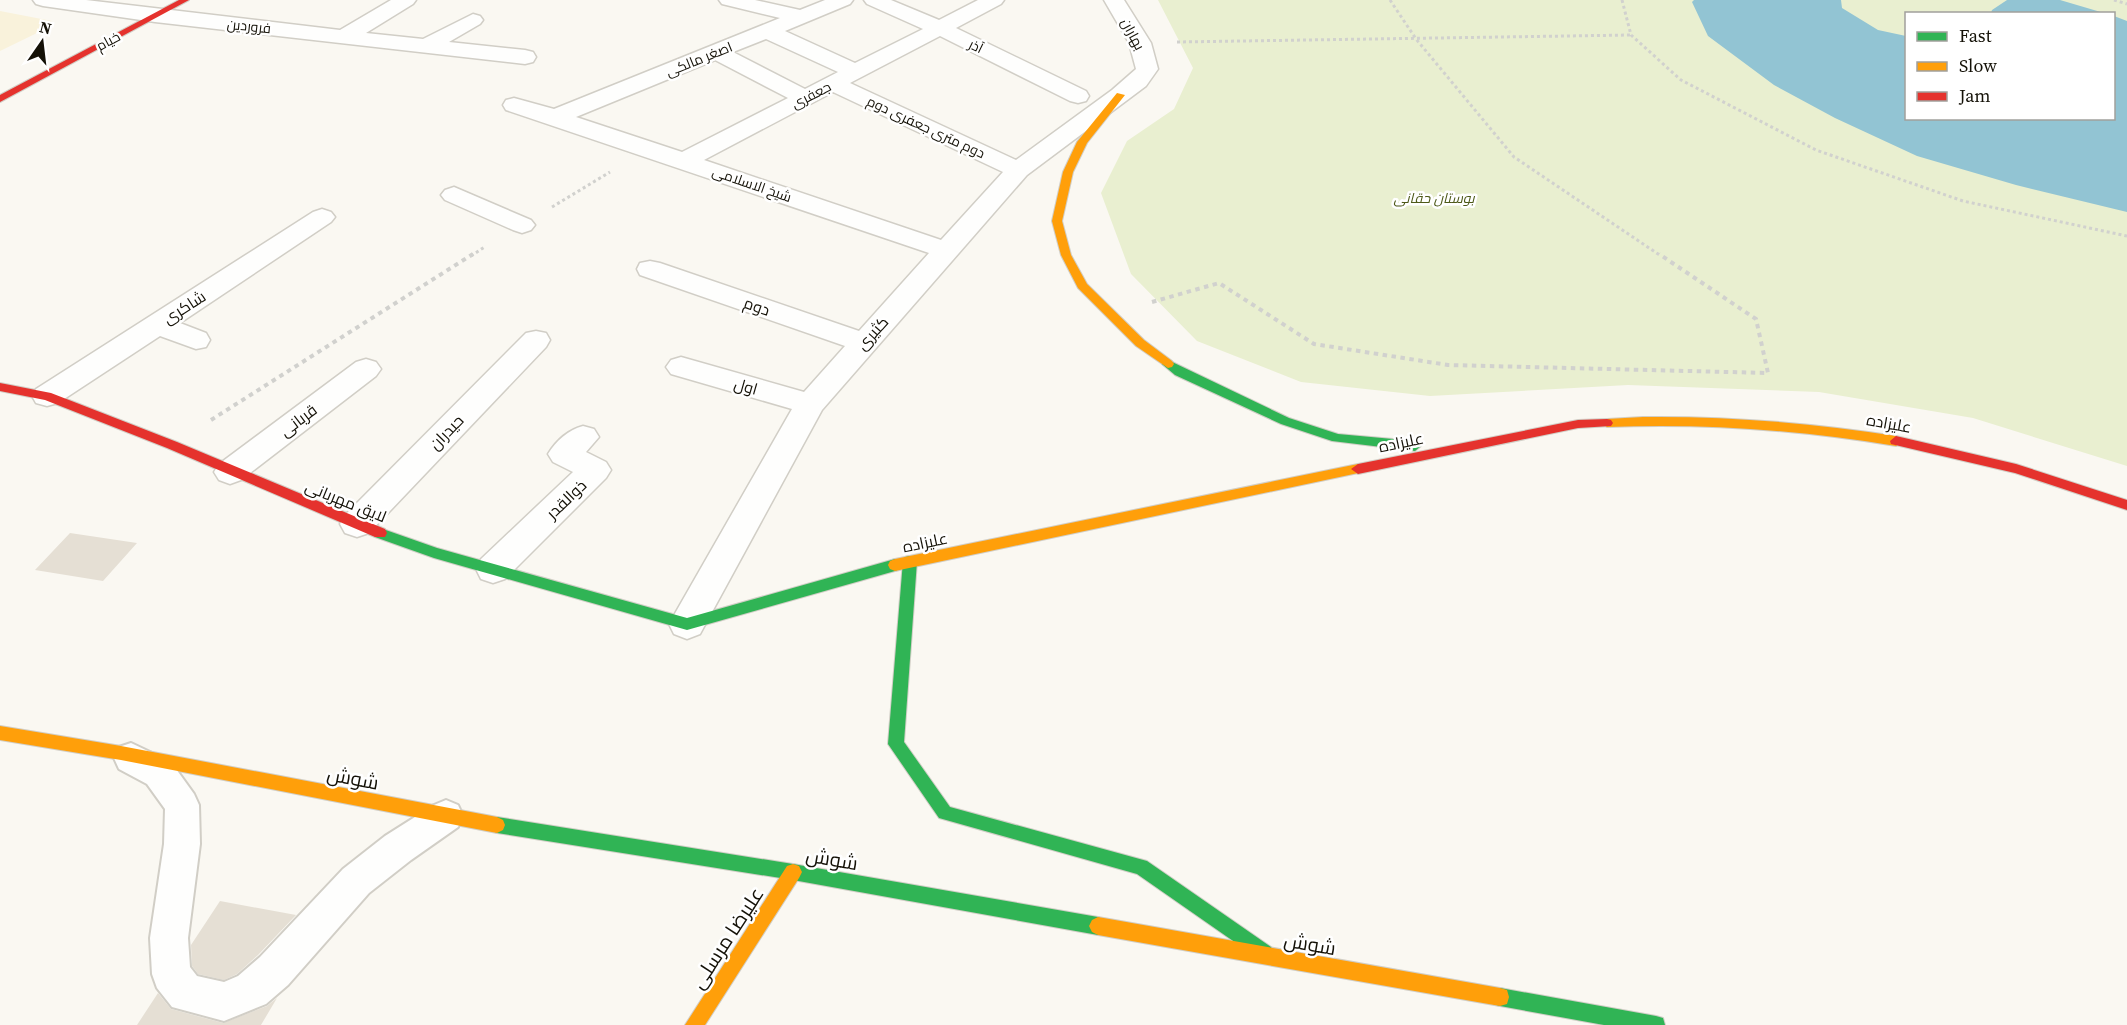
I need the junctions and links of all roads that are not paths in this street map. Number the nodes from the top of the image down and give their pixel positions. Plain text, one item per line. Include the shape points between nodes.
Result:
1 (44, 0) edge
2 (185, 0) edge
3 (406, 0) edge
4 (729, 0) edge
5 (843, 0) edge
6 (874, 0) edge
7 (994, 0) edge
8 (1114, 0) edge
9 (155, 16) junction
10 (802, 17) junction
11 (473, 20) dead end
12 (939, 28) junction
13 (767, 31) junction
14 (344, 37) junction
15 (426, 46) junction
16 (716, 52) junction
17 (525, 57) dead end
18 (856, 72) junction
19 (833, 84) junction
20 (1120, 95) junction
21 (1078, 96) dead end
22 (806, 98) junction
23 (0, 99) edge
24 (514, 105) dead end
25 (555, 117) junction
26 (683, 160) junction
27 (1018, 170) junction
28 (454, 195) dead end
29 (322, 217) dead end
30 (522, 225) road end
31 (948, 251) junction
32 (650, 269) dead end
33 (157, 324) junction
34 (196, 340) dead end
35 (536, 340) dead end
36 (863, 342) junction
37 (681, 367) dead end
38 (366, 369) dead end
39 (0, 387) edge
40 (47, 396) junction
41 (810, 404) junction
42 (583, 437) dead end
43 (1447, 449) junction
44 (230, 472) junction
45 (2127, 505) edge
46 (357, 524) junction
47 (910, 561) junction
48 (493, 569) junction
49 (687, 624) junction
50 (0, 733) edge
51 (121, 753) junction
52 (446, 816) junction
53 (793, 872) junction
54 (1271, 957) junction
55 (694, 1025) edge
56 (1656, 1025) edge

1 - 9 street, فروردین
2 - 9 street, خیام
3 - 14 street
4 - 10 street
5 - 10 street, اصغر مالکی
6 - 12 street, آذر
7 - 12 street
8 - 20 street, بهاران via 1140,43 1147,69
9 - 14 street, فروردین
9 - 23 street, خیام
10 - 13 street, اصغر مالکی
11 - 15 street
12 - 18 street, جعفری
12 - 21 street, آذر
13 - 16 street, اصغر مالکی
13 - 18 street
14 - 15 street, فروردین
15 - 17 street, فروردین
16 - 22 street
16 - 25 street, اصغر مالکی
18 - 19 street, جعفری
19 - 22 street, جعفری
19 - 27 street, دوم متری جعفری دوم
20 - 27 street, کثیری
20 - 43 street via 1082,142 1068,172 1057,221 1066,255 1082,286 1140,343 1179,372 1285,421 1337,438
22 - 26 street, جعفری
24 - 25 street, شیخ الاسلامی
25 - 26 street, شیخ الاسلامی
26 - 31 street, شیخ الاسلامی
27 - 31 street, کثیری
28 - 30 street
29 - 33 street, شاکری
31 - 36 street, کثیری
32 - 36 street, دوم
33 - 34 street
33 - 40 street, شاکری
35 - 46 street, حیدران
36 - 41 street, کثیری
37 - 41 street, اول
38 - 44 street, قربانی
39 - 40 street, لایق مهربانی
40 - 44 street, لایق مهربانی
41 - 49 street, کثیری
42 - 48 street, ذوالقدر via 564,454 595,470
43 - 45 street, علیزاده via 1578,424 1668,420 1742,423 1858,434 1907,443 2010,467
43 - 47 street, علیزاده
44 - 46 street, لایق مهربانی
46 - 48 street, لایق مهربانی via 434,554
47 - 49 street, علیزاده
47 - 54 street via 896,744 945,813 1141,867
48 - 49 street, لایق مهربانی
50 - 51 street, شوش
51 - 52 street, شوش
51 - 52 lane via 159,773 182,805 183,844 169,938 171,974 186,993 224,1002 252,990 356,881
52 - 53 street, شوش
53 - 54 street, شوش
53 - 55 street, علیرضا مرسلی
54 - 56 street, شوش

